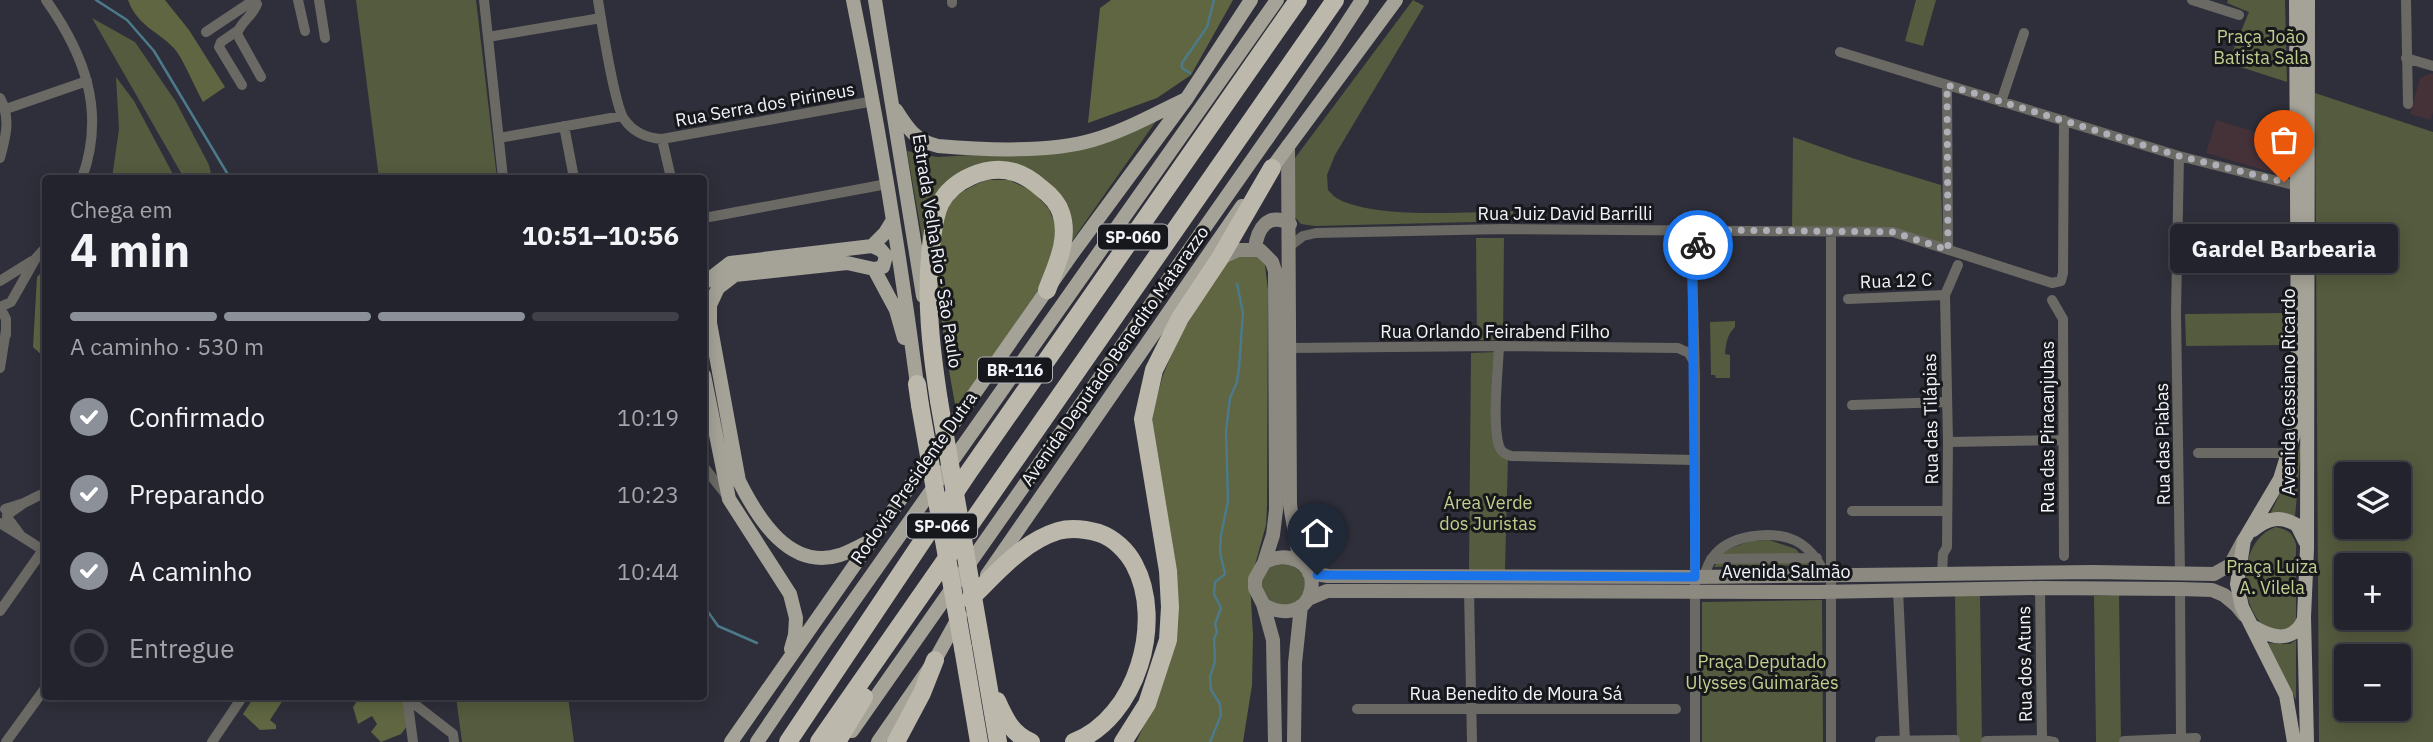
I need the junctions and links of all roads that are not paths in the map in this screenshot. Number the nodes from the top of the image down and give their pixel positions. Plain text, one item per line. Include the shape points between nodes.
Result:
1 (46, 0) edge
2 (254, 0) edge
3 (298, 0) edge
4 (319, 0) edge
5 (484, 0) edge
6 (598, 0) edge
7 (853, 0) edge
8 (875, 0) edge
9 (1251, 0) edge
10 (1277, 0) edge
11 (1298, 0) edge
12 (1335, 0) edge
13 (1364, 0) edge
14 (1396, 0) edge
15 (2192, 0) edge
16 (2296, 0) edge
17 (2308, 0) edge
18 (2406, 0) edge
19 (2239, 15) dead end
20 (601, 18) junction
21 (237, 31) junction
22 (305, 31) dead end
23 (206, 32) dead end
24 (2024, 33) dead end
25 (488, 37) junction
26 (325, 38) dead end
27 (1840, 52) dead end
28 (2406, 58) junction
29 (2433, 66) edge
30 (261, 76) dead end
31 (88, 81) junction
32 (242, 85) dead end
33 (1947, 85) junction
34 (0, 98) edge
35 (1188, 98) junction
36 (874, 102) junction
37 (2001, 102) junction
38 (2408, 104) dead end
39 (894, 107) junction
40 (6, 109) junction
41 (622, 116) junction
42 (2064, 120) junction
43 (564, 126) junction
44 (499, 138) junction
45 (662, 139) junction
46 (1288, 146) junction
47 (2179, 156) junction
48 (0, 158) edge
49 (1272, 168) junction
50 (83, 175) edge
51 (503, 175) edge
52 (573, 175) edge
53 (670, 175) edge
54 (887, 184) junction
55 (2297, 186) junction
56 (707, 217) edge
57 (893, 220) junction
58 (1290, 224) junction
59 (1669, 229) junction
60 (1713, 230) junction
61 (1830, 232) junction
62 (872, 246) junction
63 (1290, 246) junction
64 (1255, 249) junction
65 (1948, 250) junction
66 (42, 251) edge
67 (36, 258) junction
68 (1220, 258) junction
69 (1692, 260) junction
70 (1958, 265) dead end
71 (874, 269) junction
72 (707, 281) edge
73 (0, 282) edge
74 (1047, 290) junction
75 (1945, 295) junction
76 (12, 298) junction
77 (1848, 299) dead end
78 (2052, 300) dead end
79 (0, 307) edge
80 (929, 332) junction
81 (6, 335) junction
82 (1499, 346) junction
83 (1288, 348) junction
84 (1694, 362) junction
85 (0, 368) edge
86 (917, 384) junction
87 (707, 399) edge
88 (1947, 402) junction
89 (1852, 405) dead end
90 (2063, 440) junction
91 (1948, 442) junction
92 (2198, 453) dead end
93 (2288, 453) junction
94 (1694, 460) junction
95 (707, 471) edge
96 (42, 492) edge
97 (729, 499) junction
98 (1852, 511) dead end
99 (1947, 511) junction
100 (3, 513) edge
101 (872, 540) junction
102 (2244, 540) junction
103 (2307, 549) junction
104 (42, 550) edge
105 (42, 554) edge
106 (2064, 556) dead end
107 (1817, 558) junction
108 (1711, 559) junction
109 (1264, 564) junction
110 (1305, 568) junction
111 (2092, 572) junction
112 (2180, 573) junction
113 (1915, 574) junction
114 (1942, 574) junction
115 (1828, 575) junction
116 (1698, 582) junction
117 (1502, 583) junction
118 (2040, 588) junction
119 (2092, 588) junction
120 (2180, 589) junction
121 (1469, 590) junction
122 (1898, 590) junction
123 (1830, 591) junction
124 (970, 599) junction
125 (918, 602) junction
126 (1305, 602) junction
127 (1263, 604) junction
128 (0, 611) edge
129 (2304, 617) junction
130 (2250, 625) junction
131 (935, 660) junction
132 (785, 664) junction
133 (987, 679) junction
134 (970, 685) junction
135 (42, 692) edge
136 (240, 700) edge
137 (406, 700) edge
138 (410, 700) edge
139 (1357, 709) dead end
140 (1676, 709) dead end
141 (1471, 711) junction
142 (2180, 738) junction
143 (2196, 738) dead end
144 (1955, 740) dead end
145 (2042, 740) junction
146 (1880, 741) edge
147 (1905, 741) edge
148 (1986, 741) edge
149 (2124, 741) edge
150 (6, 742) edge
151 (212, 742) edge
152 (413, 742) edge
153 (454, 742) edge
154 (731, 742) edge
155 (757, 742) edge
156 (788, 742) edge
157 (820, 742) edge
158 (837, 742) edge
159 (845, 742) edge
160 (878, 742) edge
161 (896, 742) edge
162 (973, 742) edge
163 (979, 742) edge
164 (998, 742) edge
165 (1031, 742) edge
166 (1074, 742) edge
167 (1124, 742) edge
168 (1275, 742) edge
169 (1294, 742) edge
170 (1472, 742) edge
171 (1695, 742) edge
172 (1831, 742) edge
173 (2054, 742) edge
174 (2294, 742) edge
175 (2307, 742) edge

1 - 31 street via 64,26
2 - 21 street via 255,10
2 - 23 street
3 - 22 street
4 - 26 street
5 - 25 street
6 - 20 street
7 - 36 main road, SP-066
8 - 39 main road, SP-066
9 - 35 main road
10 - 155 main road, Rodovia Presidente Dutra / BR-116
11 - 156 highway, SP-060 via 968,473
12 - 125 highway, SP-060
13 - 159 main road
14 - 46 main road, Avenida Deputado Benedito Matarazzo
15 - 19 street
16 - 55 main road, Avenida Cassiano Ricardo
17 - 103 main road, Avenida Cassiano Ricardo
18 - 28 street
20 - 25 street
20 - 41 street
21 - 30 street
21 - 32 street via 219,47
24 - 37 street
25 - 44 street
27 - 33 street
28 - 29 street
28 - 38 street
31 - 40 street
31 - 50 street via 93,127
33 - 37 street
33 - 65 street
34 - 40 street
35 - 39 main road via 1114,133 1051,148 938,146 913,135
35 - 74 main road
36 - 45 street, Rua Serra dos Pirineus
36 - 54 main road, SP-066
37 - 42 street
39 - 80 main road, Estrada Velha Rio - São Paulo / SP-066
40 - 48 street
41 - 43 street
41 - 45 street via 647,138
42 - 47 street
42 - 65 street, Rua Juiz David Barrilli via 2062,281
43 - 44 street
43 - 52 street
44 - 51 street
45 - 53 street
46 - 49 main road, Avenida Deputado Benedito Matarazzo
46 - 58 street
47 - 55 street
47 - 112 street, Rua das Piabas
49 - 68 highway
49 - 124 main road, Avenida Deputado Benedito Matarazzo via 1234,216
54 - 56 street
54 - 57 main road, SP-066
55 - 93 main road, Avenida Cassiano Ricardo via 2298,385
57 - 62 main road
57 - 86 main road, SP-066
58 - 63 street
58 - 64 street via 1277,219 1265,223
59 - 60 street, Rua Juiz David Barrilli
59 - 63 street, Rua Juiz David Barrilli via 1316,233
59 - 69 street via 1686,240
60 - 61 street, Rua Juiz David Barrilli
60 - 69 street via 1700,239
61 - 65 street, Rua Juiz David Barrilli via 1893,232
61 - 115 street
62 - 71 main road via 886,257 883,267
62 - 72 main road via 730,263
63 - 83 street
64 - 68 street
64 - 109 street via 1272,262 1275,290 1276,510
66 - 67 street
67 - 73 street
67 - 76 street
68 - 167 highway via 1180,318 1154,370 1143,419 1168,571 1169,629 1163,662 1147,704
69 - 84 street
70 - 75 street, Rua das Tilápias
71 - 86 main road via 896,310
71 - 101 main road via 847,262 735,275 718,288 710,305 739,481 747,498 775,536 792,550 813,558 839,556
73 - 76 street via 9,285
74 - 80 highway via 1062,247 1060,209 1034,182 1012,171 966,178 948,191 937,212 930,258
74 - 101 main road
75 - 77 street, Rua 12 C
75 - 88 street, Rua das Tilápias
76 - 79 street
76 - 81 street
78 - 90 street, Rua das Piracanjubas via 2063,319
79 - 81 street
80 - 133 highway, Estrada Velha Rio - São Paulo / SP-066, bridge
81 - 85 street
82 - 83 street, Rua Orlando Feirabend Filho
82 - 84 street, Rua Orlando Feirabend Filho via 1678,348
82 - 94 street via 1497,426 1504,453
83 - 110 street via 1290,505
84 - 94 street
86 - 134 highway, SP-066, bridge
87 - 97 main road
88 - 89 street
88 - 91 street, Rua das Tilápias
90 - 91 street
90 - 106 street, Rua das Piracanjubas
91 - 99 street, Rua das Tilápias
92 - 93 street
93 - 102 main road, Avenida Cassiano Ricardo via 2280,479
94 - 116 street
95 - 97 street
96 - 100 street
97 - 132 main road via 790,594 795,635
98 - 99 street
99 - 114 street, Rua das Tilápias
100 - 104 street via 21,536
101 - 132 main road
102 - 103 main road via 2266,521 2281,518 2297,525
102 - 112 street, Avenida Salmão via 2230,565 2214,574
102 - 130 main road, Avenida Cassiano Ricardo via 2237,584
103 - 129 main road, Avenida Cassiano Ricardo
105 - 128 street
107 - 108 street
107 - 108 street via 1794,540 1748,536
107 - 115 street
108 - 116 street
109 - 110 street via 1278,556 1294,558
109 - 127 street via 1255,579
110 - 117 street, Avenida Salmão via 1328,576
110 - 126 street via 1311,590
111 - 112 street, Avenida Salmão
111 - 114 street, Avenida Salmão
111 - 119 street
113 - 114 street, Avenida Salmão
113 - 115 street, Avenida Salmão
113 - 122 street
115 - 116 street, Avenida Salmão
115 - 123 street
116 - 117 street, Avenida Salmão
116 - 123 street, Avenida Salmão
116 - 171 street
117 - 121 street, Avenida Salmão
118 - 119 street, Avenida Salmão
118 - 122 street, Avenida Salmão
118 - 145 street, Rua dos Atuns
119 - 120 street, Avenida Salmão
120 - 130 street, Avenida Salmão via 2224,595
120 - 142 street
121 - 126 street, Avenida Salmão via 1327,591
121 - 141 street
122 - 123 street, Avenida Salmão
122 - 147 street
123 - 172 street
124 - 131 main road, Avenida Deputado Benedito Matarazzo
124 - 166 highway via 1014,557 1058,531 1081,528 1108,536 1129,554 1142,579 1147,605 1137,671 1124,699 1107,720 1088,737
125 - 157 highway, SP-060
125 - 158 highway
126 - 127 street via 1286,613
126 - 169 street via 1295,663
127 - 168 street via 1273,640
129 - 130 main road via 2293,634 2272,636
129 - 175 main road, Avenida Cassiano Ricardo
130 - 174 main road, Avenida Cassiano Ricardo via 2286,695
131 - 160 main road, Avenida Deputado Benedito Matarazzo
131 - 161 highway
132 - 154 main road
133 - 164 highway
133 - 165 highway via 1017,736
134 - 162 highway
134 - 163 highway
135 - 150 street
136 - 151 street
137 - 152 street
138 - 153 street via 453,734
139 - 141 street, Rua Benedito de Moura Sá
140 - 141 street, Rua Benedito de Moura Sá
141 - 170 street
142 - 143 street
142 - 149 street
144 - 147 street
145 - 148 street
145 - 173 street
146 - 147 street

